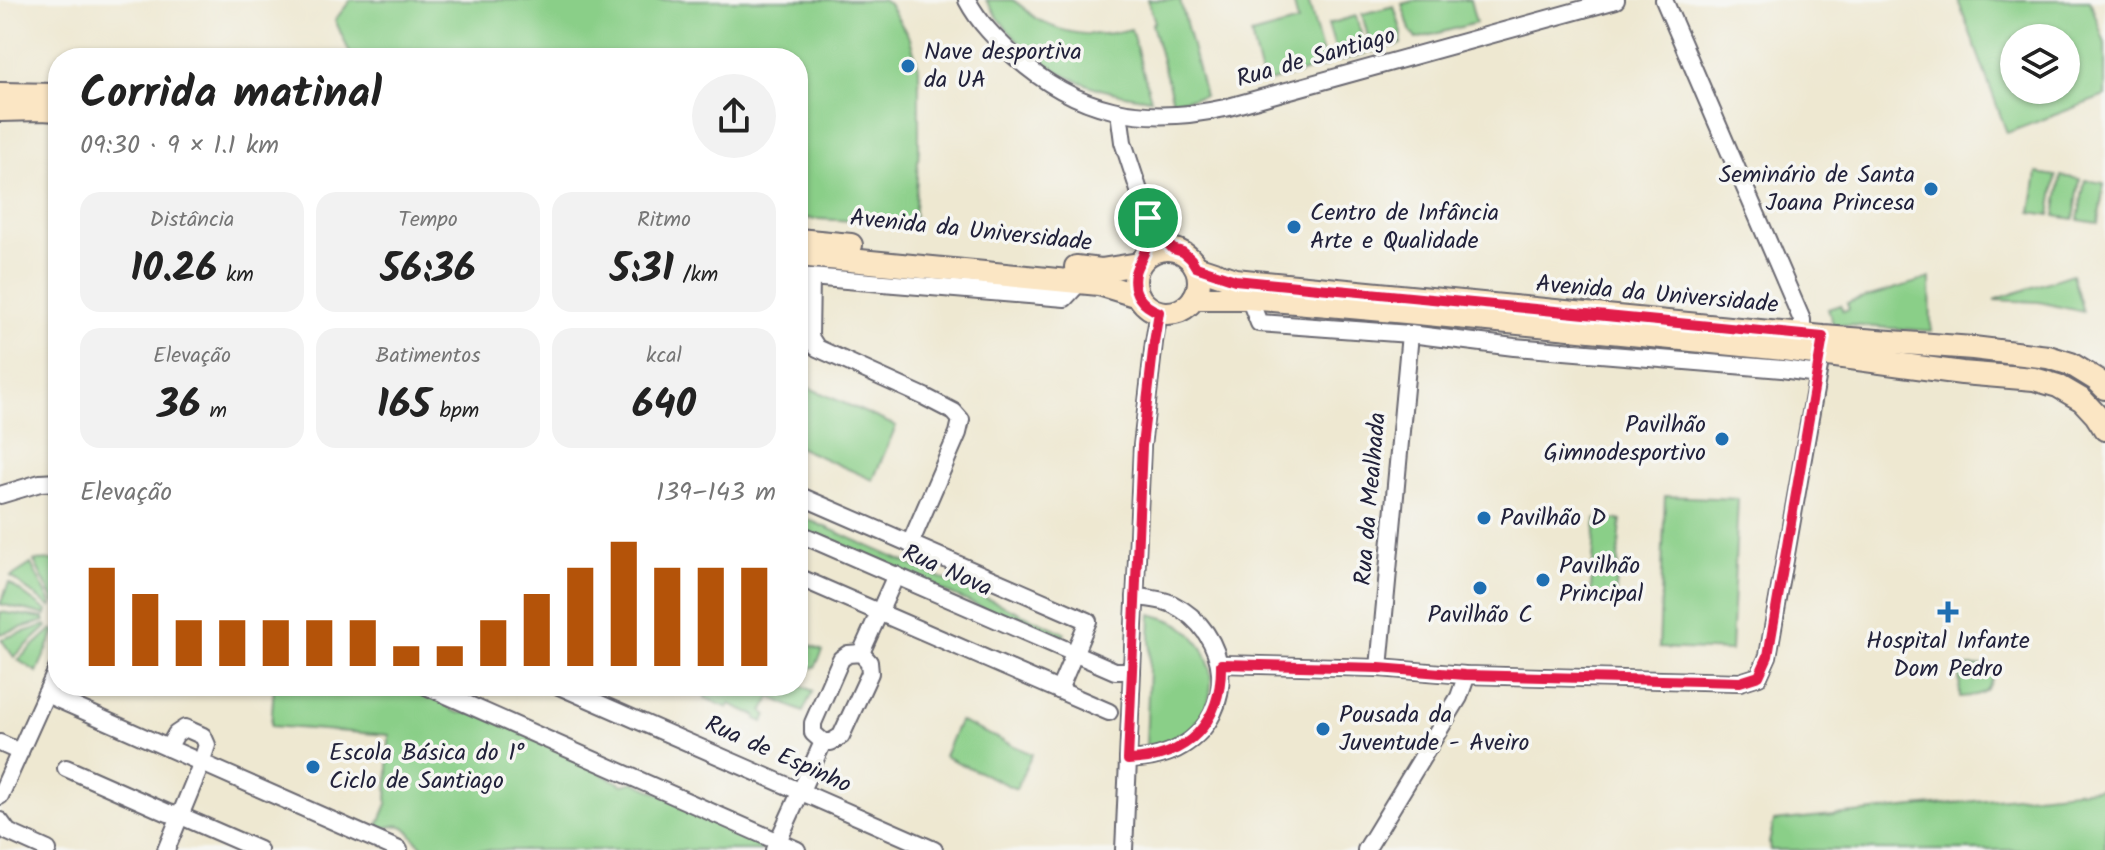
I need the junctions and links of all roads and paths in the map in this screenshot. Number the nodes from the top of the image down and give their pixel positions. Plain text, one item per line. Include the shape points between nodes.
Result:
1 (967, 0) edge
2 (1616, 0) edge
3 (1664, 0) edge
4 (0, 94) edge
5 (48, 95) edge
6 (48, 109) edge
7 (0, 110) edge
8 (1119, 112) junction
9 (1148, 218) junction
10 (808, 241) edge
11 (1173, 249) junction
12 (808, 256) edge
13 (1141, 261) junction
14 (1196, 267) junction
15 (808, 277) edge
16 (1079, 283) junction
17 (1138, 296) junction
18 (1194, 298) junction
19 (1249, 298) junction
20 (1159, 312) junction
21 (808, 317) edge
22 (1410, 334) junction
23 (1816, 350) junction
24 (2105, 388) edge
25 (2105, 429) edge
26 (48, 483) edge
27 (0, 495) edge
28 (808, 499) edge
29 (808, 537) edge
30 (910, 544) junction
31 (896, 575) junction
32 (808, 581) edge
33 (1135, 597) junction
34 (879, 613) junction
35 (861, 653) junction
36 (1075, 654) junction
37 (1221, 664) junction
38 (1379, 668) junction
39 (1132, 671) junction
40 (1465, 675) junction
41 (48, 690) edge
42 (1059, 690) junction
43 (46, 694) joint
44 (51, 696) edge
45 (447, 696) edge
46 (463, 696) edge
47 (582, 696) edge
48 (460, 702) junction
49 (1109, 712) dead end
50 (823, 742) junction
51 (0, 743) edge
52 (168, 748) junction
53 (20, 752) junction
54 (1128, 760) junction
55 (202, 762) junction
56 (66, 768) dead end
57 (5, 777) edge
58 (800, 791) junction
59 (0, 796) edge
60 (181, 816) junction
61 (4, 827) edge
62 (775, 846) edge
63 (48, 850) edge
64 (166, 850) edge
65 (259, 850) edge
66 (397, 850) edge
67 (797, 850) edge
68 (934, 850) edge
69 (1124, 850) edge
70 (1366, 850) edge

1 - 8 street, Rua de Santiago via 976,17 1025,65 1060,90
2 - 8 street, Rua de Santiago via 1225,108 1179,116
3 - 23 street
4 - 5 main road
6 - 7 main road
8 - 9 street via 1123,142
9 - 11 street
9 - 13 street
10 - 13 main road, Avenida da Universidade via 1101,270
11 - 13 main road via 1157,250
11 - 14 main road
12 - 16 main road, Avenida da Universidade
13 - 17 main road via 1134,285
14 - 18 main road
14 - 23 main road, Avenida da Universidade via 1235,280
15 - 16 street, Avenida da Universidade via 1065,298
16 - 17 main road, Avenida da Universidade
17 - 20 main road
18 - 19 main road, Avenida da Universidade
18 - 20 main road via 1179,311
19 - 22 street, Avenida da Universidade via 1259,323
19 - 23 main road, Avenida da Universidade
20 - 33 street via 1142,446
21 - 30 street via 817,348 954,412 961,420
22 - 23 street, Avenida da Universidade via 1514,347
22 - 38 street, Rua da Mealhada
23 - 24 main road, Avenida da Universidade via 1973,348 2048,357 2071,364
23 - 25 main road, Avenida da Universidade via 2034,379 2082,400
23 - 40 street via 1768,656 1759,676 1740,682 1628,684
26 - 27 street
28 - 30 street
29 - 31 street, Rua Nova
30 - 36 street via 1088,621
31 - 34 street
31 - 36 street, Rua Nova
32 - 34 street
33 - 37 street via 1171,603 1194,620
33 - 39 street
34 - 35 street
34 - 42 street
35 - 50 street via 870,673 841,736
35 - 50 street via 841,659 818,710 813,733
36 - 39 street, Rua Nova via 1115,671
36 - 42 street
37 - 38 street
37 - 54 street via 1213,710 1196,736 1164,755
38 - 40 street
39 - 54 street
40 - 70 street via 1459,697
41 - 43 street
42 - 49 street
43 - 53 street
44 - 52 street
45 - 48 street
46 - 48 street
47 - 58 street, Rua de Espinho
48 - 62 street
50 - 58 street
51 - 53 street
52 - 55 street
52 - 55 street via 185,728 203,736 207,745
53 - 57 street
54 - 69 street
55 - 60 street
55 - 66 street
56 - 60 street
57 - 59 street
58 - 62 street
58 - 68 street, Rua de Espinho
60 - 64 street
60 - 65 street
61 - 63 street
62 - 67 street

